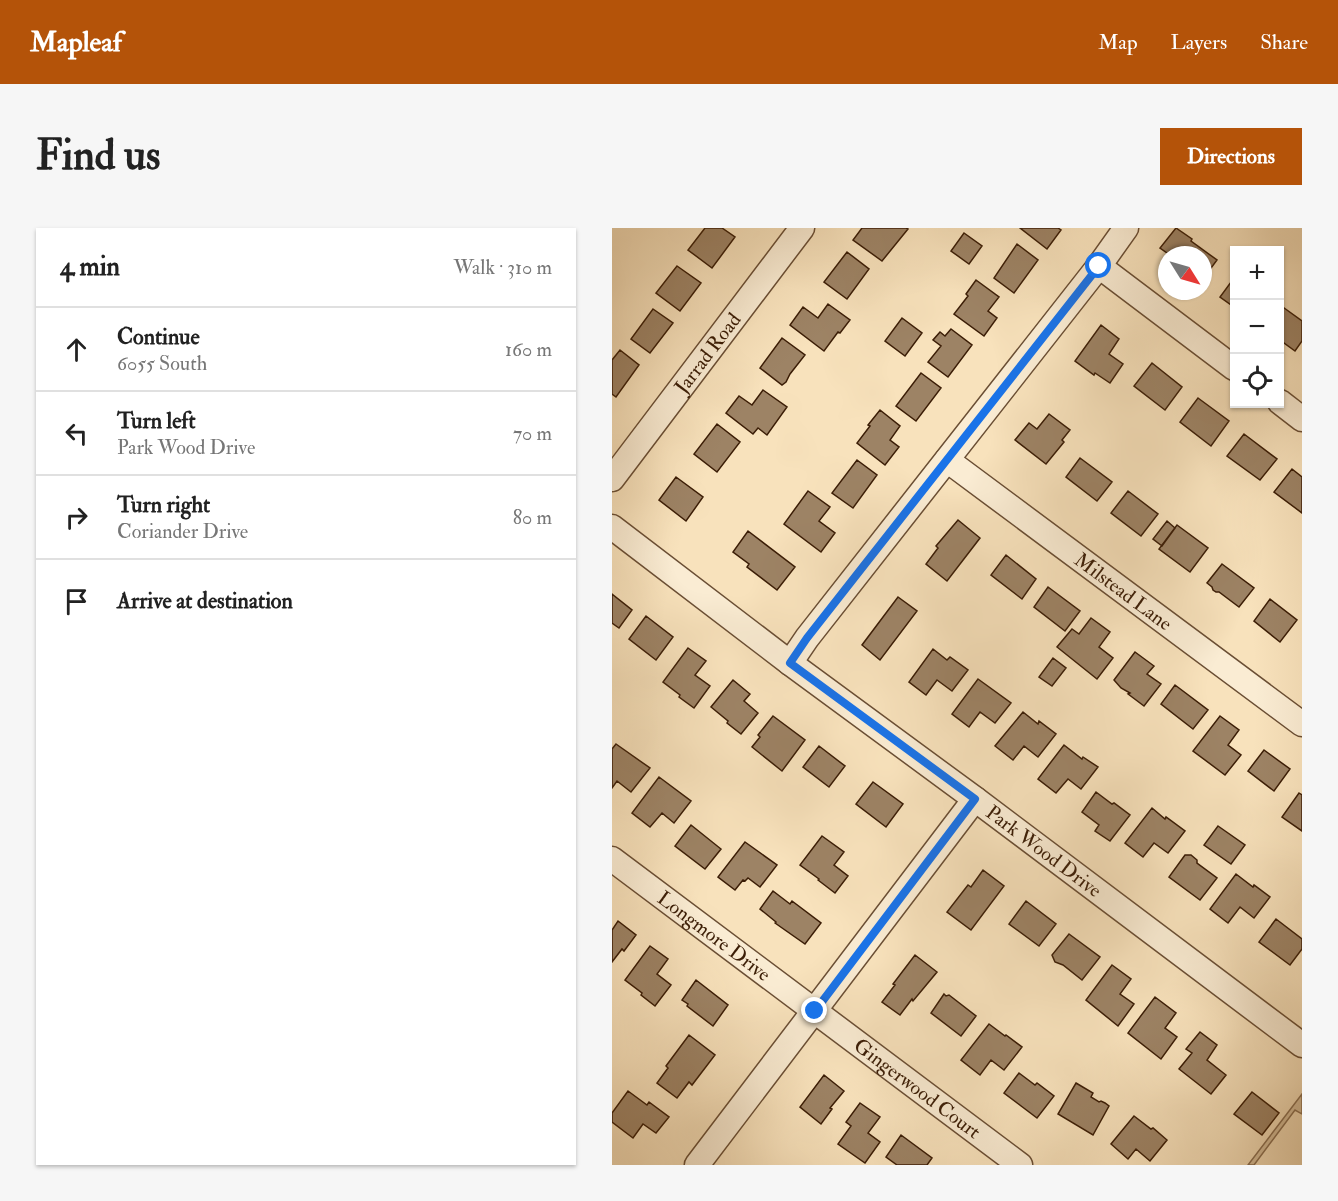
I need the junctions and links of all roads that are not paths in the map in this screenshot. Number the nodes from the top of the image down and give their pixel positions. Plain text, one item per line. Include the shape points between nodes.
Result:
1 (802, 228) edge
2 (1126, 228) edge
3 (1099, 266) junction
4 (1230, 365) edge
5 (947, 460) junction
6 (612, 479) edge
7 (612, 527) edge
8 (790, 663) junction
9 (1302, 724) edge
10 (975, 799) junction
11 (612, 859) edge
12 (815, 1011) junction
13 (1302, 1045) edge
14 (697, 1165) edge
15 (1020, 1165) edge

1 - 6 street, Jarrad Road
2 - 3 street
3 - 4 street
3 - 5 street
5 - 8 street
5 - 9 street, Milstead Lane
7 - 8 street, Park Wood Drive
8 - 10 street, Park Wood Drive
10 - 12 street
10 - 13 street, Park Wood Drive
11 - 12 street, Longmore Drive
12 - 14 street
12 - 15 street, Gingerwood Court

